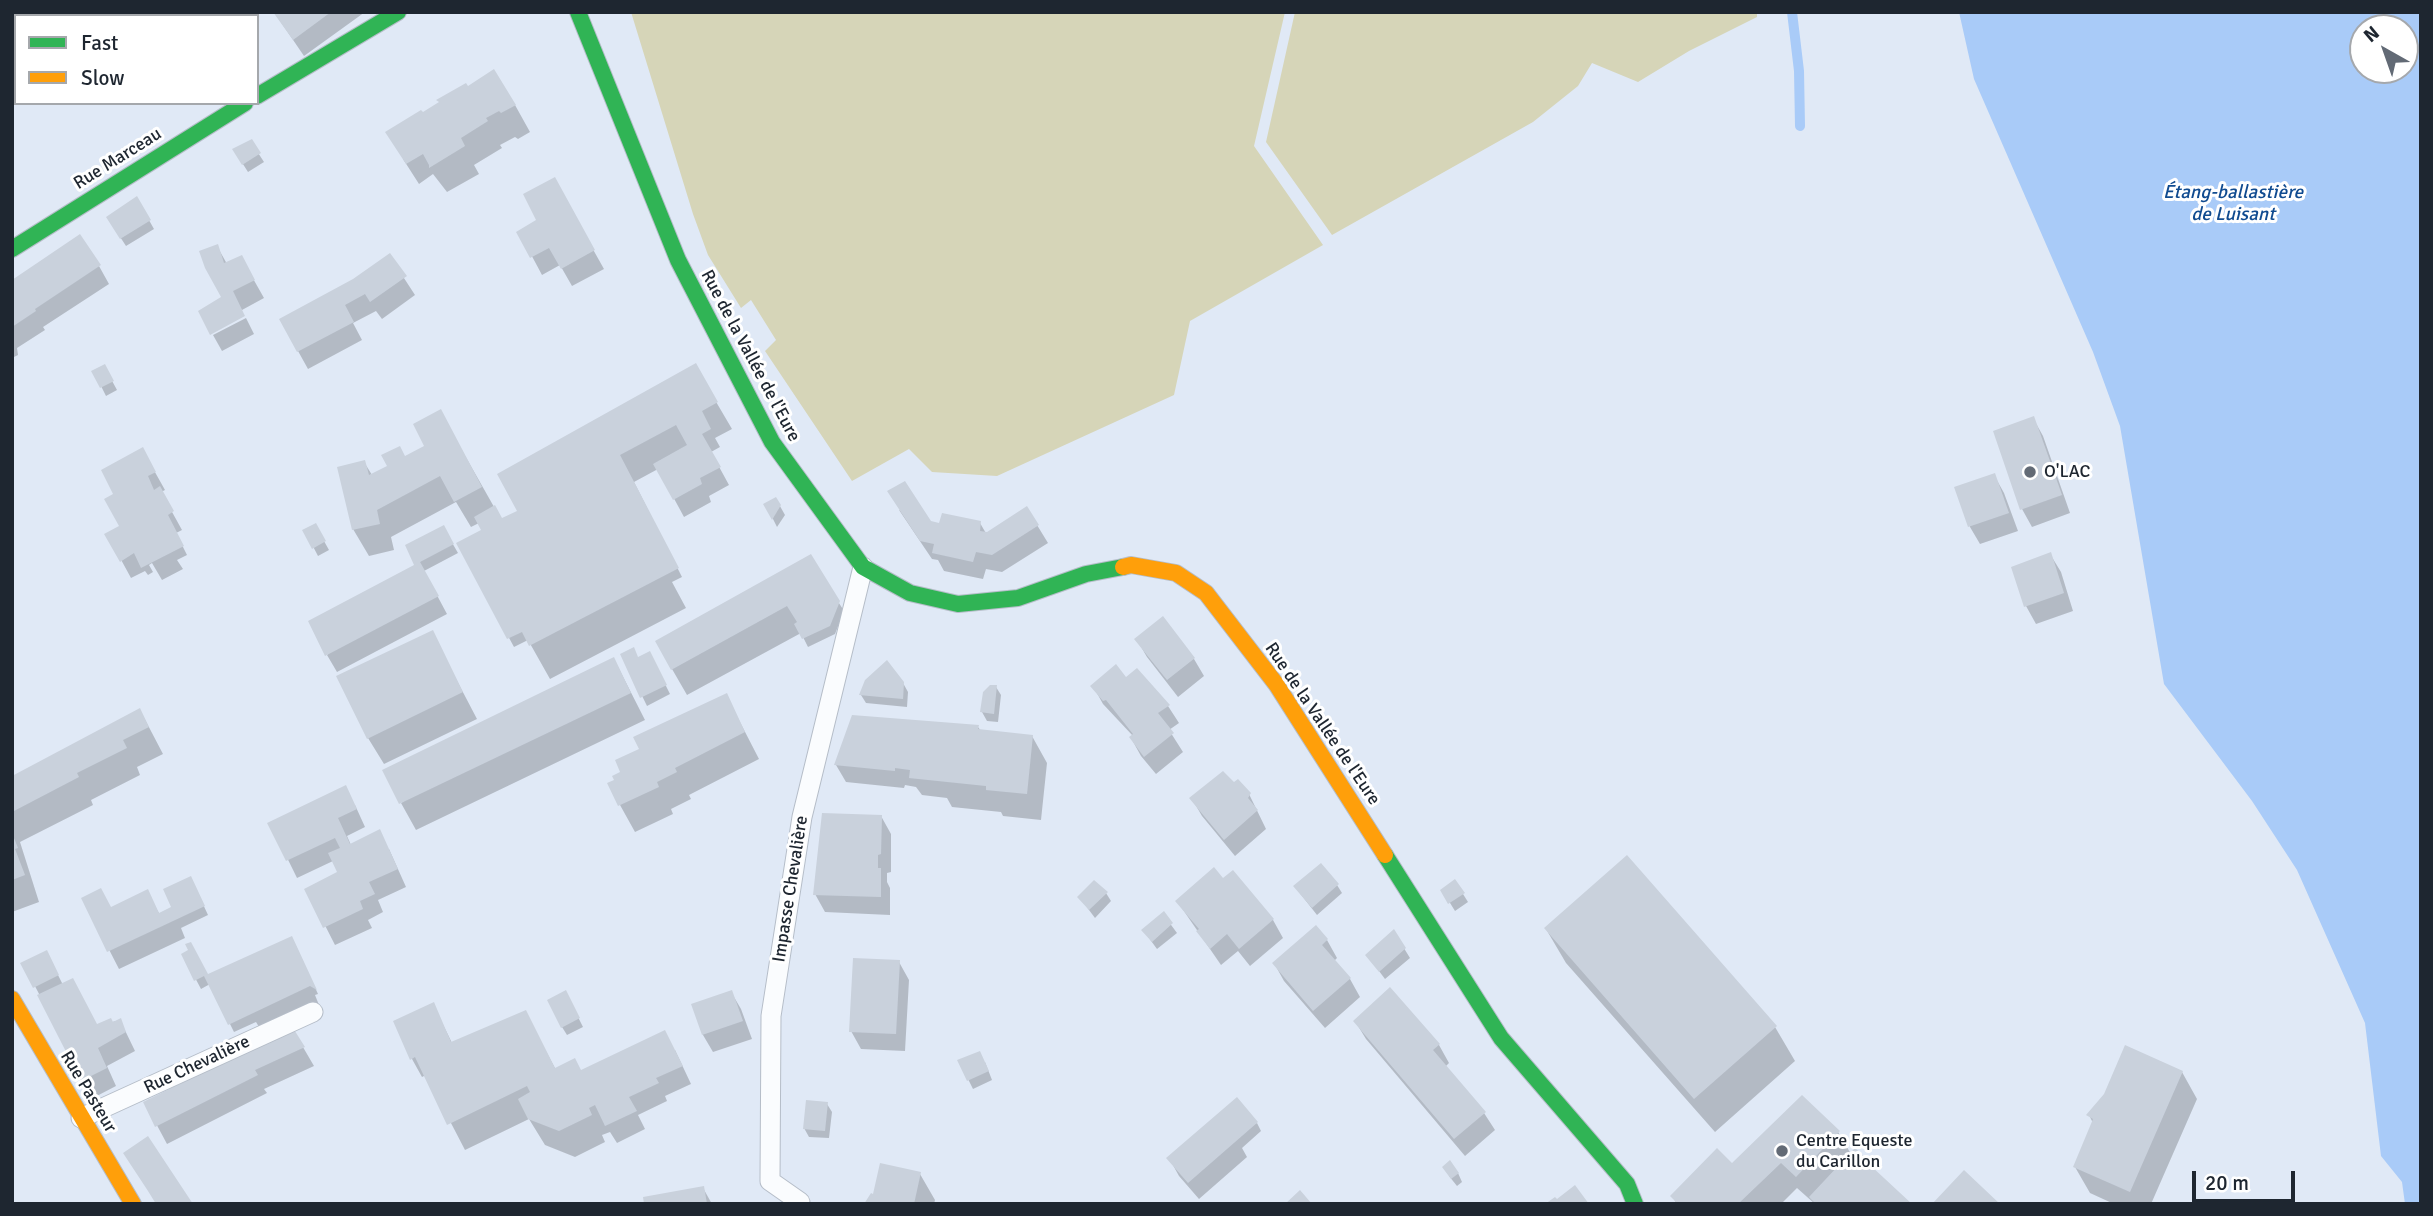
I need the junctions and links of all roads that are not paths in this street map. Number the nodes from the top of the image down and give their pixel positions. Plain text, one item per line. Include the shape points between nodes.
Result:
1 (398, 12) edge
2 (578, 12) edge
3 (259, 95) edge
4 (242, 105) edge
5 (12, 249) edge
6 (863, 567) junction
7 (12, 999) edge
8 (313, 1012) dead end
9 (82, 1118) junction
10 (800, 1202) edge
11 (133, 1204) edge
12 (1635, 1204) edge

1 - 3 street
2 - 6 street, Rue de la Vallée de l'Eure via 678,260 772,443
4 - 5 street, Rue Marceau
6 - 10 lane, Impasse Chevalière via 802,817 771,1016 770,1181
6 - 12 street, Rue de la Vallée de l'Eure via 910,593 958,604 1018,598 1086,574 1131,565 1176,573 1206,593 1276,684 1501,1038 1627,1184
7 - 9 street, Rue Pasteur
8 - 9 lane, Rue Chevalière
9 - 11 street, Rue Pasteur

